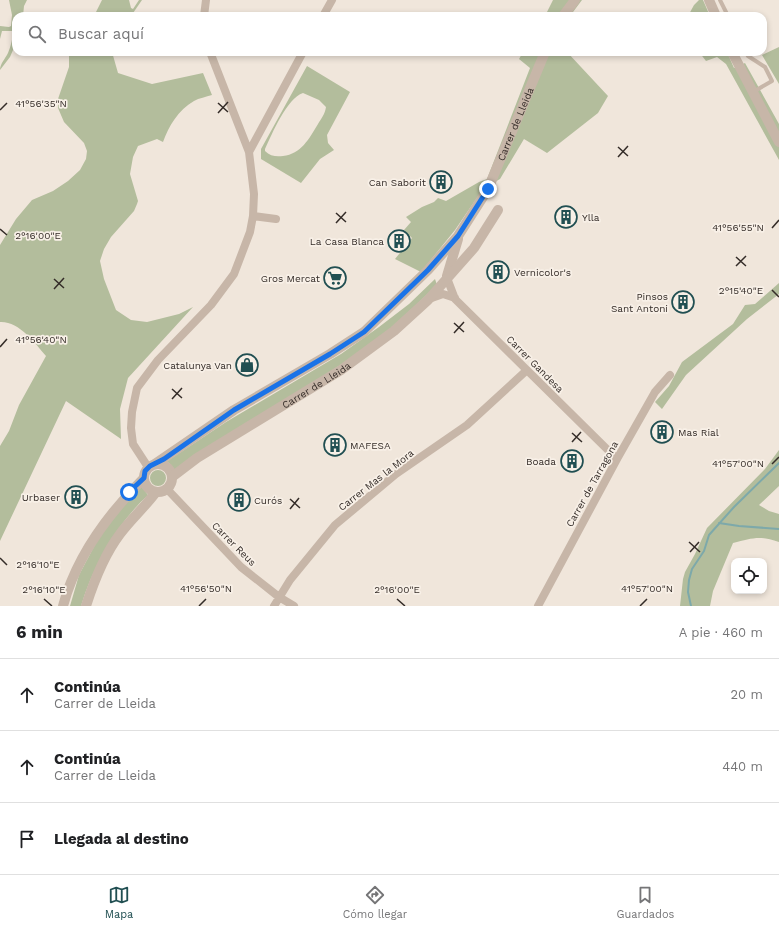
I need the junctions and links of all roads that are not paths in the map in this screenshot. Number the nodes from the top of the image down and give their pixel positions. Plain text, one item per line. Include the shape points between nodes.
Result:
1 (206, 0) edge
2 (332, 0) edge
3 (575, 0) edge
4 (709, 0) edge
5 (720, 0) edge
6 (204, 12) edge
7 (325, 12) edge
8 (566, 12) edge
9 (714, 12) edge
10 (726, 12) edge
11 (212, 56) edge
12 (302, 56) edge
13 (543, 56) edge
14 (734, 56) edge
15 (748, 56) edge
16 (752, 92) junction
17 (779, 142) edge
18 (249, 152) junction
19 (498, 210) dead end
20 (253, 216) junction
21 (276, 219) dead end
22 (458, 236) junction
23 (447, 278) junction
24 (455, 298) junction
25 (428, 300) junction
26 (526, 370) junction
27 (670, 375) dead end
28 (617, 459) junction
29 (152, 466) junction
30 (172, 477) junction
31 (144, 478) junction
32 (167, 489) junction
33 (156, 492) junction
34 (279, 597) junction
35 (63, 606) edge
36 (86, 606) edge
37 (274, 606) edge
38 (294, 606) edge
39 (538, 606) edge

1 - 6 street
2 - 7 street
3 - 8 street
4 - 9 street
5 - 10 lane
11 - 18 street
12 - 18 street
13 - 22 street, Carrer de Lleida via 488,189
14 - 16 street
15 - 16 lane via 765,67 772,81
16 - 17 street
18 - 20 street via 254,194
19 - 23 street, Carrer de Lleida via 474,248
20 - 21 street
20 - 29 street via 250,232 234,274 211,305 158,360 137,388 132,412 133,444
22 - 23 street, Carrer de Lleida
22 - 29 street, Carrer de Lleida via 428,270 364,332 234,410
23 - 24 street, Carrer Gandesa
23 - 25 street, Carrer de Lleida
24 - 25 street via 443,294
24 - 26 street, Carrer Gandesa
25 - 30 street, Carrer de Lleida via 394,331 341,370 197,458
26 - 28 street, Carrer Gandesa
26 - 34 street, Carrer Mas la Mora via 467,425 395,475 335,526
27 - 28 street, Carrer de Tarragona via 655,392
28 - 39 street, Carrer de Tarragona
29 - 30 street via 162,464 167,467
29 - 31 street via 145,471
30 - 32 street
31 - 33 street via 147,487
31 - 35 street via 105,521 78,566
32 - 33 street
32 - 34 street, Carrer Reus via 241,567
33 - 36 street via 110,549
34 - 37 street, Carrer Mas la Mora
34 - 38 street, Carrer Reus

